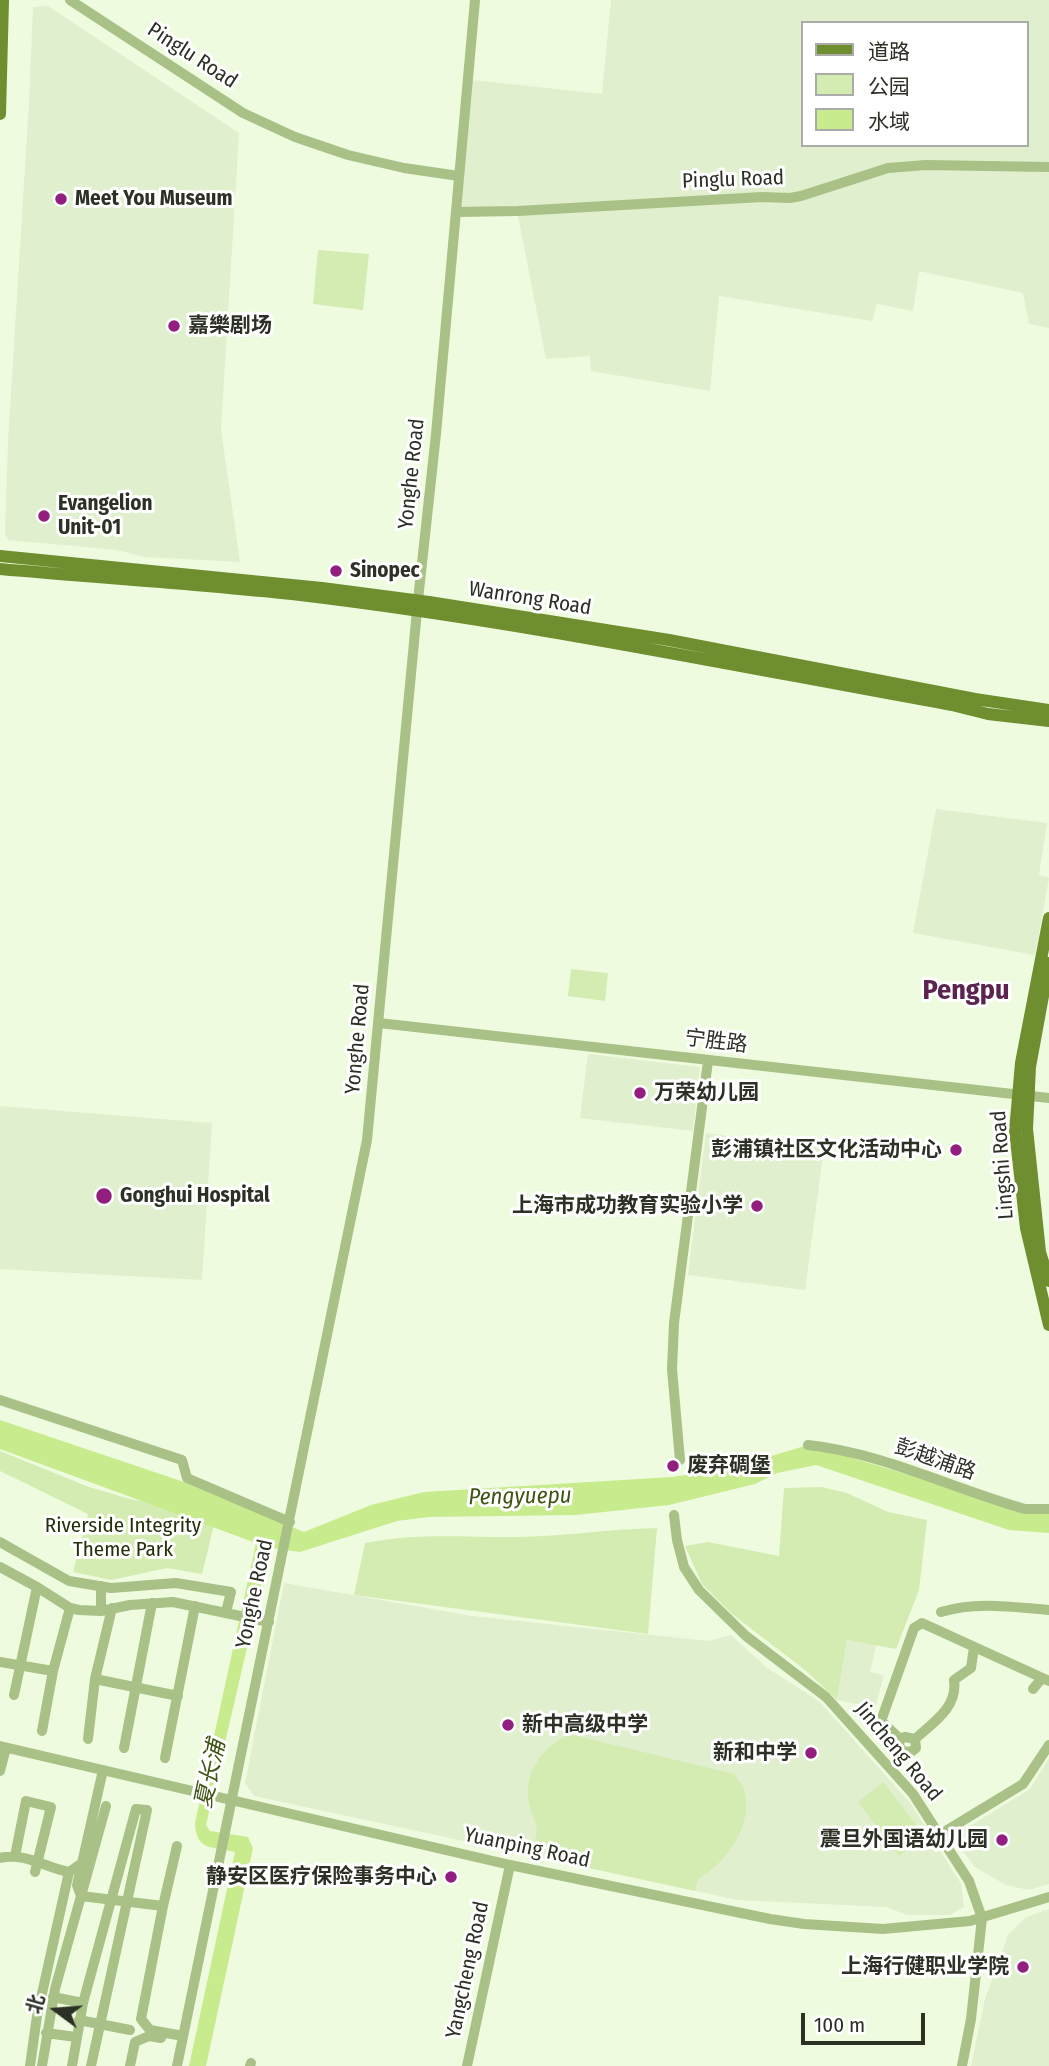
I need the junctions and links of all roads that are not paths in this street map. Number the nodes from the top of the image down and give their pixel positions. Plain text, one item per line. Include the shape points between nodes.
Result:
1 (3, 0) edge
2 (70, 0) edge
3 (475, 0) edge
4 (0, 114) edge
5 (1049, 167) edge
6 (459, 176) junction
7 (456, 212) junction
8 (0, 556) edge
9 (0, 569) edge
10 (417, 606) junction
11 (1049, 710) edge
12 (1049, 722) edge
13 (1049, 918) edge
14 (1049, 963) edge
15 (379, 1023) junction
16 (708, 1061) junction
17 (1023, 1097) junction
18 (1049, 1098) edge
19 (1049, 1281) edge
20 (1049, 1325) edge
21 (0, 1400) edge
22 (808, 1445) dead end
23 (680, 1460) dead end
24 (1049, 1509) edge
25 (674, 1515) dead end
26 (289, 1522) junction
27 (0, 1542) edge
28 (0, 1567) edge
29 (62, 1577) junction
30 (102, 1586) junction
31 (37, 1587) junction
32 (58, 1601) junction
33 (152, 1604) junction
34 (195, 1606) junction
35 (70, 1608) junction
36 (106, 1609) junction
37 (1049, 1610) edge
38 (226, 1612) junction
39 (941, 1612) dead end
40 (263, 1621) junction
41 (974, 1647) junction
42 (0, 1662) edge
43 (20, 1665) junction
44 (53, 1671) junction
45 (95, 1679) junction
46 (1046, 1679) edge
47 (135, 1688) junction
48 (1033, 1689) dead end
49 (14, 1696) dead end
50 (178, 1696) junction
51 (42, 1731) dead end
52 (88, 1738) dead end
53 (900, 1739) junction
54 (915, 1739) junction
55 (1049, 1745) edge
56 (3, 1747) edge
57 (124, 1748) dead end
58 (906, 1752) junction
59 (165, 1758) dead end
60 (103, 1770) junction
61 (891, 1770) junction
62 (0, 1771) edge
63 (232, 1800) junction
64 (106, 1806) dead end
65 (939, 1835) junction
66 (177, 1846) dead end
67 (15, 1856) junction
68 (0, 1858) edge
69 (37, 1861) junction
70 (82, 1863) junction
71 (510, 1865) junction
72 (35, 1872) dead end
73 (69, 1872) junction
74 (81, 1896) junction
75 (1049, 1897) edge
76 (113, 1900) junction
77 (126, 1902) junction
78 (163, 1906) junction
79 (982, 1917) junction
80 (53, 1997) junction
81 (83, 2003) junction
82 (141, 2019) junction
83 (79, 2020) junction
84 (100, 2024) junction
85 (130, 2030) junction
86 (46, 2033) junction
87 (76, 2037) junction
88 (182, 2039) junction
89 (135, 2042) junction
90 (30, 2066) edge
91 (41, 2066) edge
92 (72, 2066) edge
93 (92, 2066) edge
94 (130, 2066) edge
95 (177, 2066) edge
96 (467, 2066) edge
97 (962, 2066) edge

1 - 4 main road
2 - 6 street, Pinglu Road via 243,113 295,137 348,155
3 - 6 street, Yonghe Road
5 - 7 street, Pinglu Road via 926,165 888,169 790,198
6 - 7 street, Yonghe Road
7 - 10 street, Yonghe Road
8 - 10 main road, Wanrong Road via 322,588
9 - 10 main road, Wanrong Road
10 - 11 main road, Wanrong Road via 669,640
10 - 12 main road, Wanrong Road
10 - 15 street, Yonghe Road
13 - 17 main road, Lingshi Road via 1021,1063
14 - 17 main road, Lingshi Road
15 - 16 street, 宁胜路
15 - 26 street, Yonghe Road via 367,1140
16 - 17 street, 宁胜路
16 - 23 street via 674,1323 672,1369
17 - 18 street, 宁胜路
17 - 19 main road, Lingshi Road via 1040,1252
17 - 20 main road, Lingshi Road via 1015,1131 1026,1228
21 - 26 street via 182,1460 187,1478
22 - 24 street, 彭越浦路 via 868,1458 1025,1509
25 - 61 street, Jincheng Road via 684,1567 699,1590 746,1636 826,1697
26 - 40 street, Yonghe Road
27 - 29 street
28 - 31 street
29 - 30 street
29 - 32 street
30 - 36 street
30 - 38 street via 176,1583 231,1592
31 - 32 street
31 - 43 street
32 - 35 street
33 - 34 street
33 - 36 street
33 - 47 street
34 - 38 street
34 - 50 street
35 - 36 street
35 - 44 street
36 - 45 street
37 - 39 street via 961,1606
38 - 40 street
40 - 63 street, Yonghe Road
41 - 46 street
41 - 53 street via 922,1623 914,1628 881,1721
41 - 54 street via 971,1668 954,1679 956,1691 947,1711
42 - 43 street
43 - 44 street
43 - 49 street
44 - 51 street
45 - 47 street
45 - 52 street
46 - 48 street
47 - 50 street
47 - 57 street
50 - 59 street
53 - 54 street
53 - 58 street
54 - 58 street via 916,1748
55 - 65 street via 1023,1784 996,1796
56 - 60 street, Yuanping Road
56 - 62 street
58 - 61 street
60 - 63 street, Yuanping Road
60 - 70 street
61 - 65 street, Jincheng Road
63 - 71 street, Yuanping Road
63 - 88 street, Yonghe Road
64 - 74 street
65 - 79 street, Jincheng Road via 969,1881
66 - 78 street
67 - 68 street
67 - 69 street
67 - 69 street via 26,1801 51,1807
69 - 72 street
69 - 73 street
70 - 73 street
70 - 74 street via 77,1885
71 - 79 street, Yuanping Road via 804,1924 883,1929
71 - 96 street, Yangcheng Road
73 - 90 street
74 - 76 street
74 - 80 street
75 - 79 street, Yuanping Road
76 - 77 street
76 - 77 street via 136,1808 147,1810
76 - 81 street
77 - 78 street
77 - 84 street
78 - 82 street
79 - 97 street, Jincheng Road
80 - 81 street
80 - 86 street
81 - 83 street
82 - 85 street
82 - 88 street via 150,2030
83 - 84 street
83 - 87 street
84 - 85 street
84 - 93 street
85 - 89 street
86 - 87 street
86 - 91 street
87 - 92 street
88 - 89 street via 149,2036
88 - 95 street, Yonghe Road
89 - 94 street

